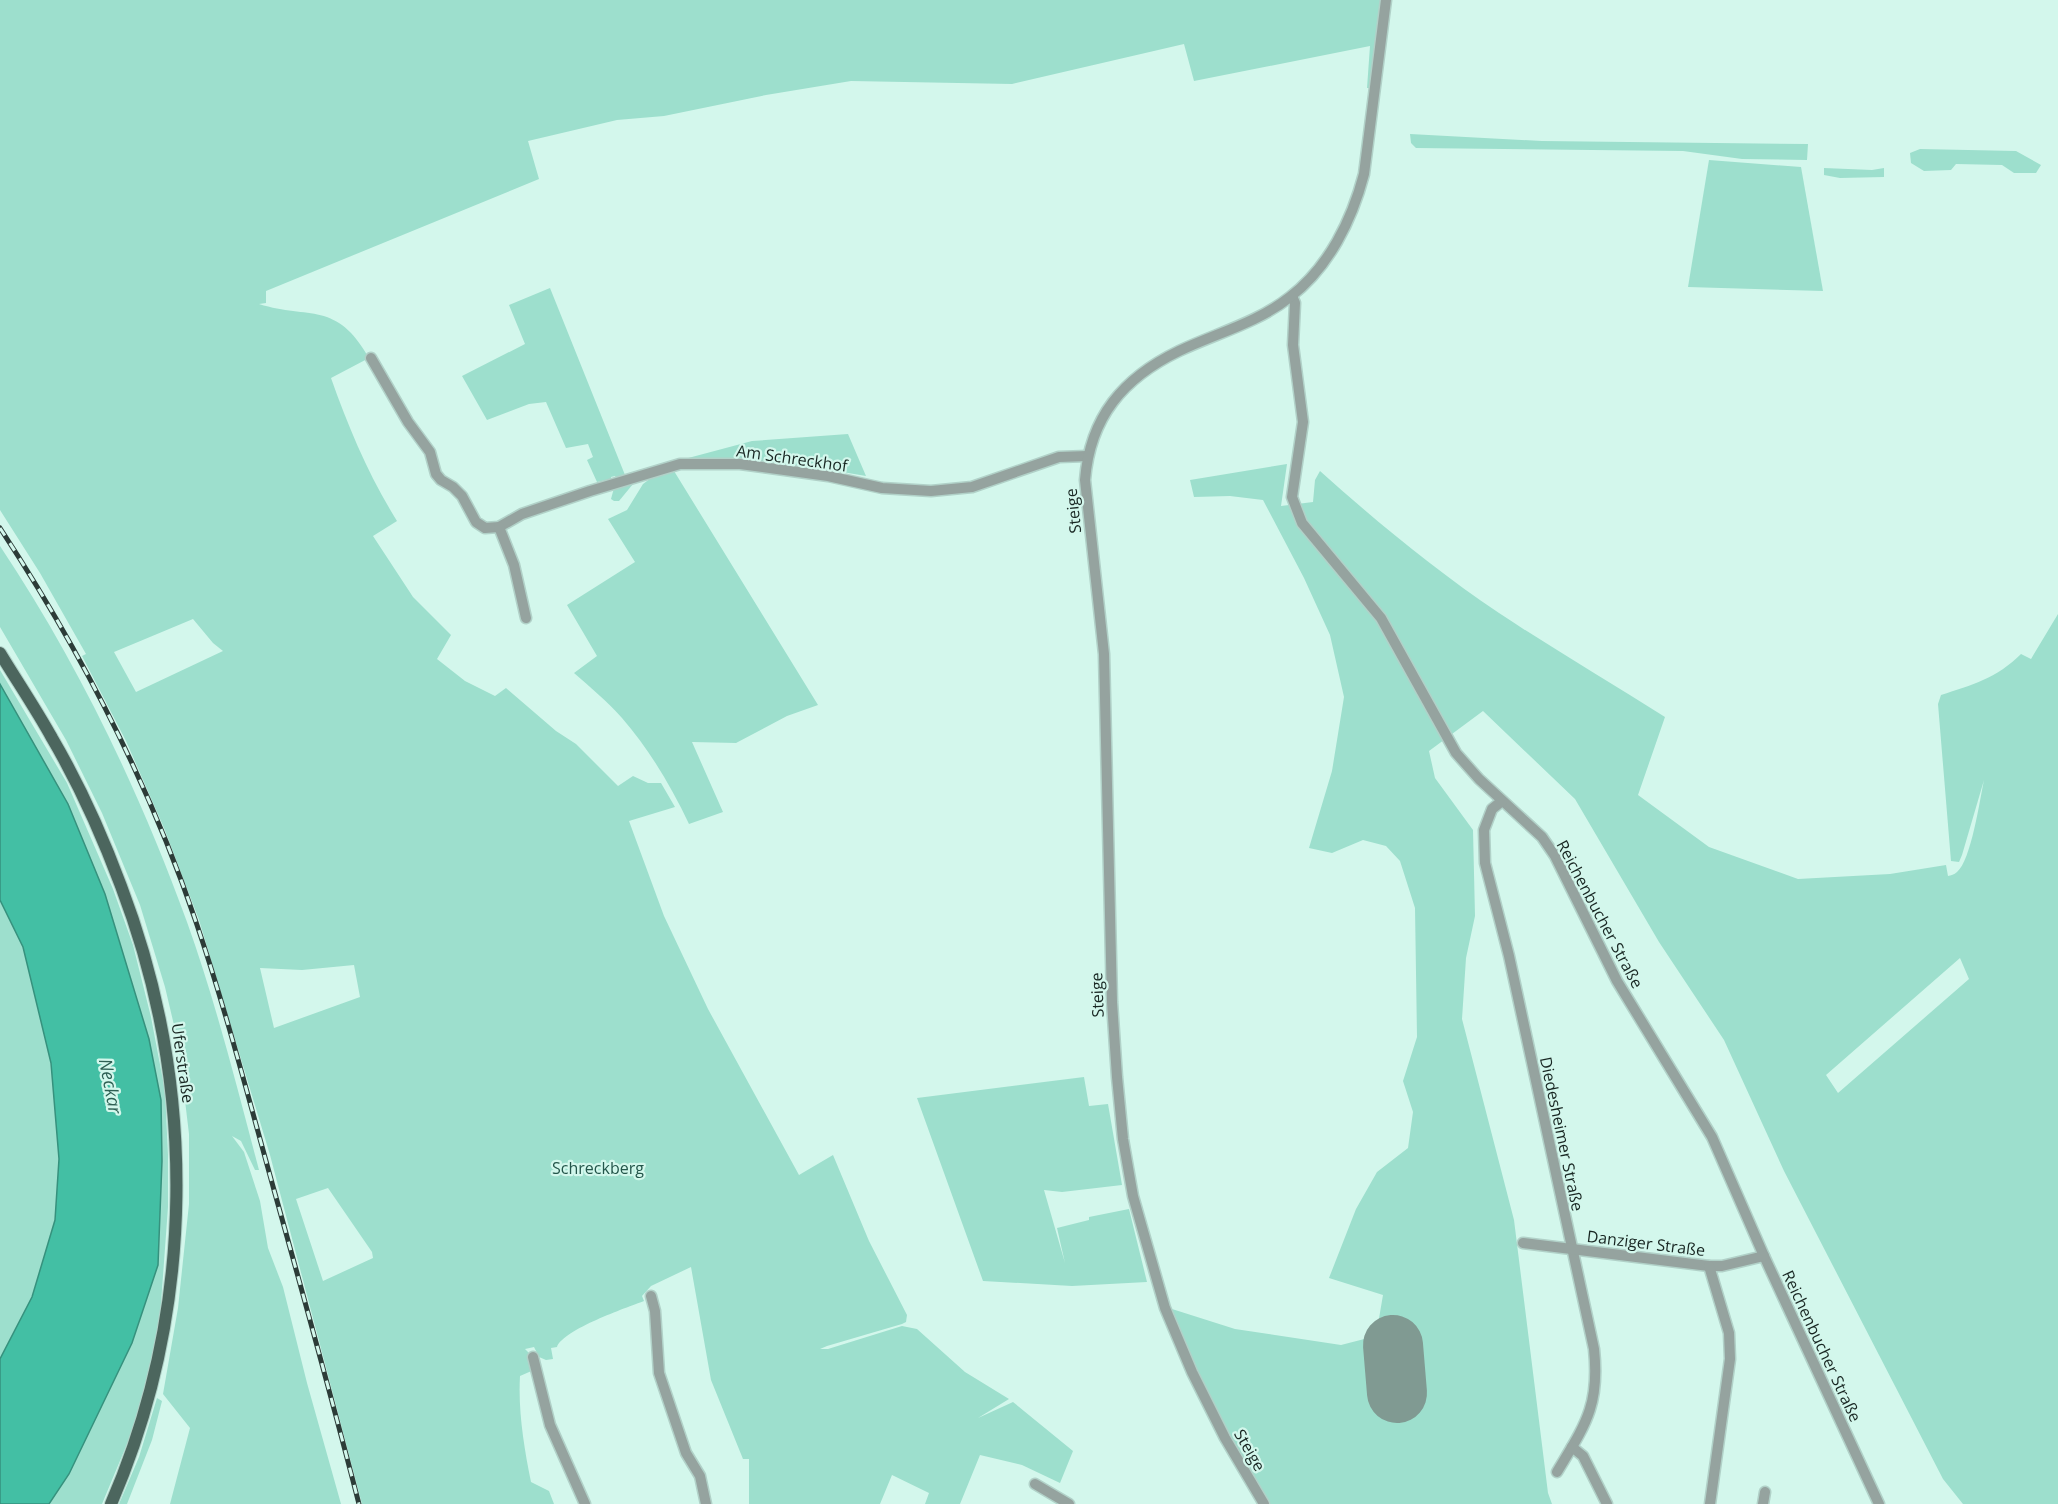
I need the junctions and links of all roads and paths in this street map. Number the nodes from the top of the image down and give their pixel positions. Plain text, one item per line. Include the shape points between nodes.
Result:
1 (1386, 0) edge
2 (1292, 296) junction
3 (371, 358) dead end
4 (1087, 456) junction
5 (499, 527) junction
6 (526, 618) dead end
7 (0, 653) edge
8 (1502, 801) junction
9 (1523, 1244) dead end
10 (1571, 1249) junction
11 (1764, 1256) junction
12 (1709, 1266) junction
13 (651, 1296) dead end
14 (533, 1357) dead end
15 (1572, 1447) junction
16 (1557, 1472) dead end
17 (1035, 1485) dead end
18 (1765, 1492) dead end
19 (111, 1504) edge
20 (585, 1504) edge
21 (706, 1504) edge
22 (1069, 1504) edge
23 (1264, 1504) edge
24 (1607, 1504) edge
25 (1710, 1504) edge
26 (1763, 1504) edge
27 (1879, 1504) edge

1 - 2 street, Steige via 1364,174 1357,201 1327,257
2 - 4 street, Steige via 1266,314 1150,367 1113,401 1099,421
2 - 8 street, Reichenbucher Straße via 1293,345 1303,422 1292,497 1302,523 1381,618 1456,753
3 - 5 street via 430,452 436,474 462,496 480,525
4 - 5 street, Am Schreckhof via 1059,457 972,488 931,490 882,488 740,464 681,464 522,514
4 - 23 street, Steige via 1086,499 1104,654 1112,1002 1123,1139 1133,1196 1165,1308 1225,1438
5 - 6 street via 514,565
7 - 19 main road, Uferstraße via 53,739 121,886 152,986 171,1085 178,1202 173,1270 152,1389
8 - 10 street, Diedesheimer Straße via 1492,808 1484,830 1485,863 1509,956
8 - 11 street, Reichenbucher Straße via 1542,837 1555,856 1617,981 1712,1137
9 - 10 street, Danziger Straße
10 - 12 street, Danziger Straße
10 - 15 street, Diedesheimer Straße via 1594,1349 1596,1385 1589,1414
11 - 12 street, Danziger Straße
11 - 27 street, Reichenbucher Straße
12 - 25 street via 1729,1333 1730,1359
13 - 21 street via 659,1374 686,1454 700,1476
14 - 20 street via 550,1425
15 - 16 street, Diedesheimer Straße
15 - 24 street via 1583,1456
17 - 22 street
18 - 26 street

